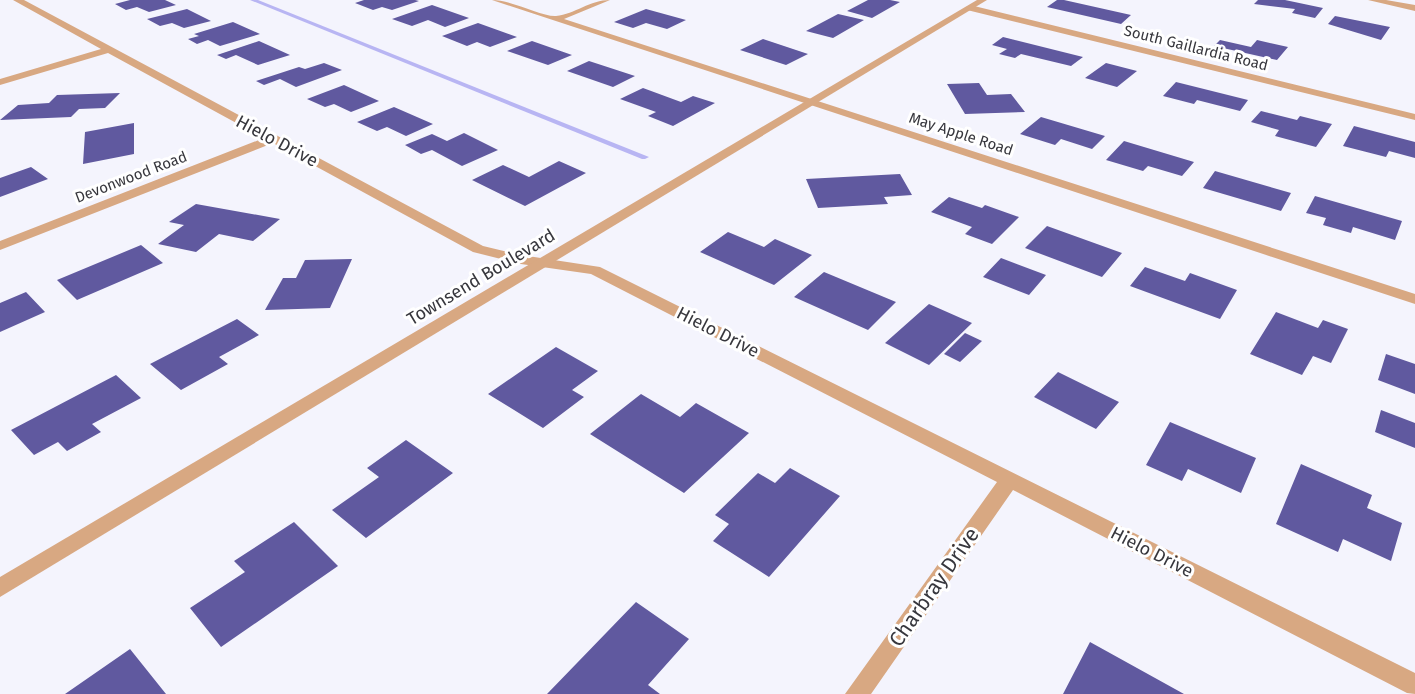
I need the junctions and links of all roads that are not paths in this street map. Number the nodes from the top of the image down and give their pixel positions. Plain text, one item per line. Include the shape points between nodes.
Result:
1 (17, 0) edge
2 (496, 0) edge
3 (606, 0) edge
4 (1372, 0) edge
5 (976, 4) edge
6 (1415, 8) edge
7 (556, 20) junction
8 (109, 50) junction
9 (0, 82) edge
10 (811, 102) junction
11 (1415, 117) edge
12 (273, 139) junction
13 (0, 246) edge
14 (540, 265) junction
15 (1415, 299) edge
16 (1010, 479) junction
17 (0, 588) edge
18 (1415, 686) edge
19 (857, 694) edge

1 - 8 street, Hielo Drive
2 - 7 street, May Apple Road
3 - 7 street
4 - 6 street
5 - 10 street, Townsend Boulevard
5 - 11 street, South Gaillardia Road
7 - 10 street, May Apple Road
8 - 9 street
8 - 12 street, Hielo Drive
10 - 14 street, Townsend Boulevard
10 - 15 street, May Apple Road
12 - 13 street, Devonwood Road
12 - 14 street, Hielo Drive via 478,249
14 - 16 street, Hielo Drive via 595,270
14 - 17 street, Townsend Boulevard
16 - 18 street, Hielo Drive
16 - 19 street, Charbray Drive

